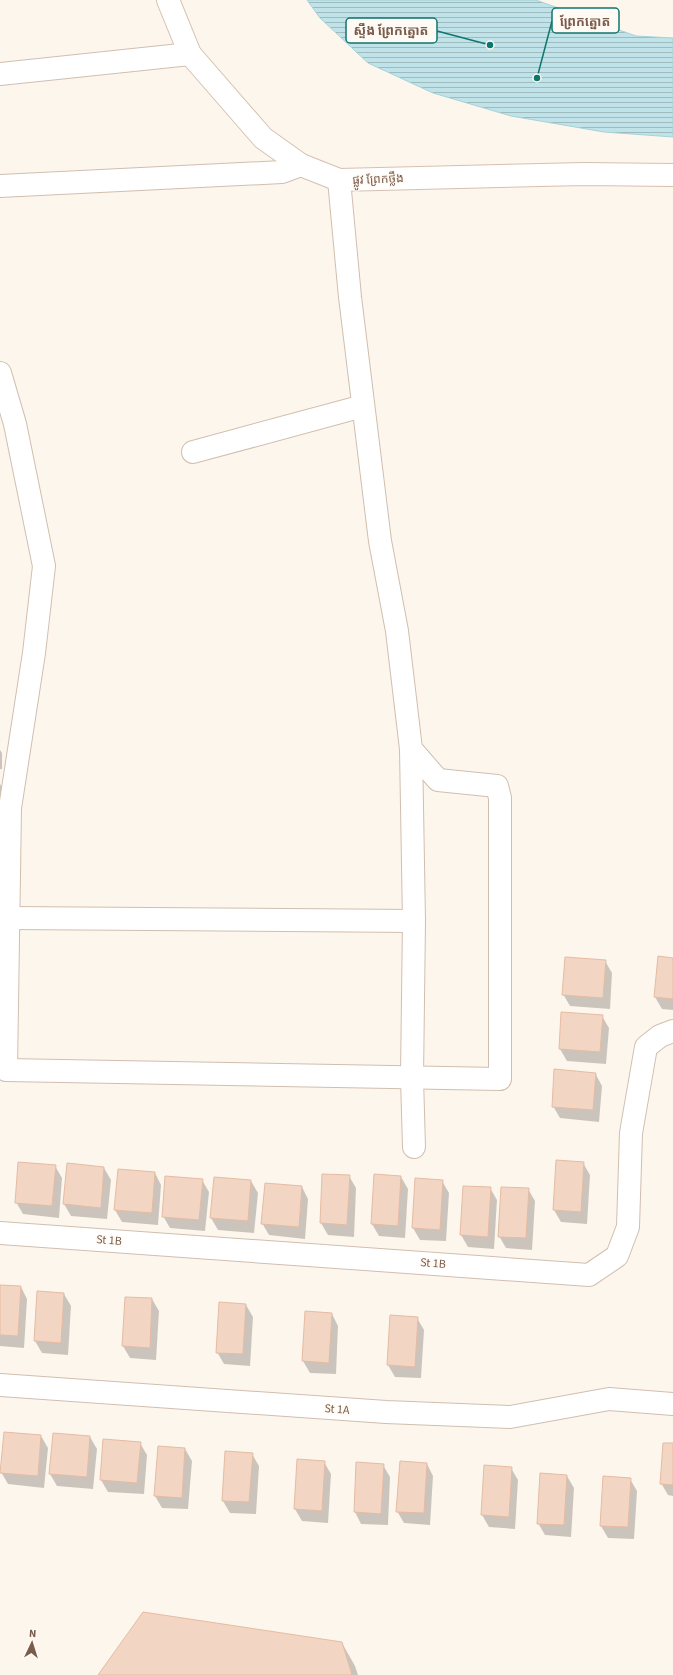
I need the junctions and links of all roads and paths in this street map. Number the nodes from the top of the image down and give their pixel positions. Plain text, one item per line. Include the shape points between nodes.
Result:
1 (168, 0) edge
2 (190, 54) junction
3 (0, 74) edge
4 (301, 165) junction
5 (673, 175) edge
6 (339, 180) junction
7 (0, 186) edge
8 (0, 373) edge
9 (363, 406) junction
10 (193, 452) dead end
11 (411, 749) junction
12 (9, 918) junction
13 (414, 921) junction
14 (673, 1031) edge
15 (412, 1078) junction
16 (414, 1147) dead end
17 (0, 1232) edge
18 (0, 1385) edge
19 (673, 1404) edge

1 - 2 street, ផ្លូវ ព្រែកថ្លឹង
2 - 3 street
2 - 4 street, ផ្លូវ ព្រែកថ្លឹង via 263,138
4 - 6 street, ផ្លូវ ព្រែកថ្លឹង
4 - 7 street via 282,172
5 - 6 street, ផ្លូវ ព្រែកថ្លឹង via 584,174
6 - 9 street
8 - 12 street via 14,424 44,566 34,653 10,808
9 - 10 street
9 - 11 street via 380,541 397,630
11 - 13 street
11 - 15 street via 438,780 497,786 500,798 500,1079
12 - 13 street
12 - 15 street via 6,1070
13 - 15 street
14 - 17 street, St 1B via 660,1036 646,1047 631,1133 628,1227 617,1256 589,1275
15 - 16 street
18 - 19 street, St 1A via 386,1412 510,1417 609,1399

